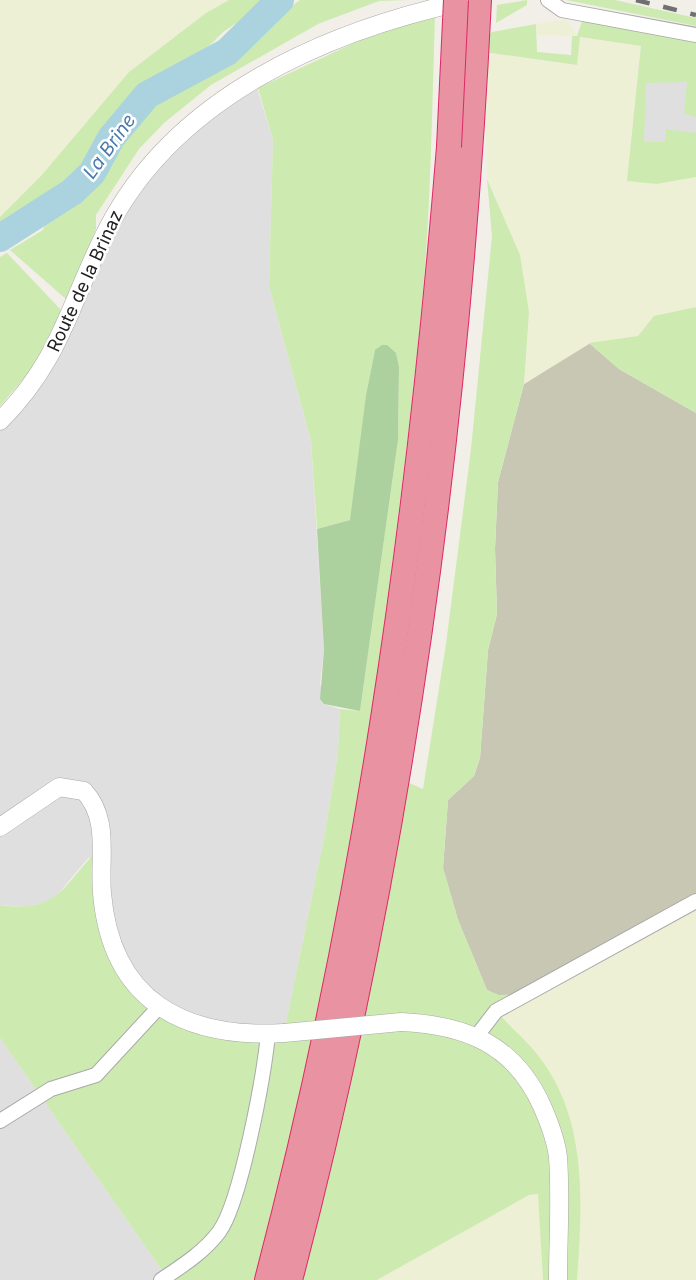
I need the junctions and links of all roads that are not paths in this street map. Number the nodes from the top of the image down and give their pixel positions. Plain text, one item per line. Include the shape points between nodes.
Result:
1 (456, 0) edge
2 (472, 0) edge
3 (479, 0) edge
4 (548, 0) edge
5 (696, 35) edge
6 (460, 148) junction
7 (0, 421) edge
8 (0, 827) edge
9 (696, 901) edge
10 (158, 1008) junction
11 (276, 1033) junction
12 (476, 1037) junction
13 (0, 1121) edge
14 (161, 1280) edge
15 (267, 1280) edge
16 (290, 1280) edge
17 (558, 1280) edge

1 - 6 highway, bridge
2 - 7 street, Route de la Brinaz via 404,15 341,37 231,94 187,128 128,193 106,230 62,337 35,381
3 - 6 highway
4 - 5 street via 562,10
6 - 15 highway via 379,761 339,972
6 - 16 highway via 444,457 410,703 363,963
8 - 10 street via 59,787 84,791 94,802 100,821 102,893 112,943 129,977
9 - 12 street via 496,1011
10 - 11 street via 205,1029
10 - 13 street via 96,1075 41,1094
11 - 12 street, bridge via 401,1022 446,1026
11 - 14 street via 230,1210 206,1247
12 - 17 street via 511,1059 535,1091 549,1121 558,1155

